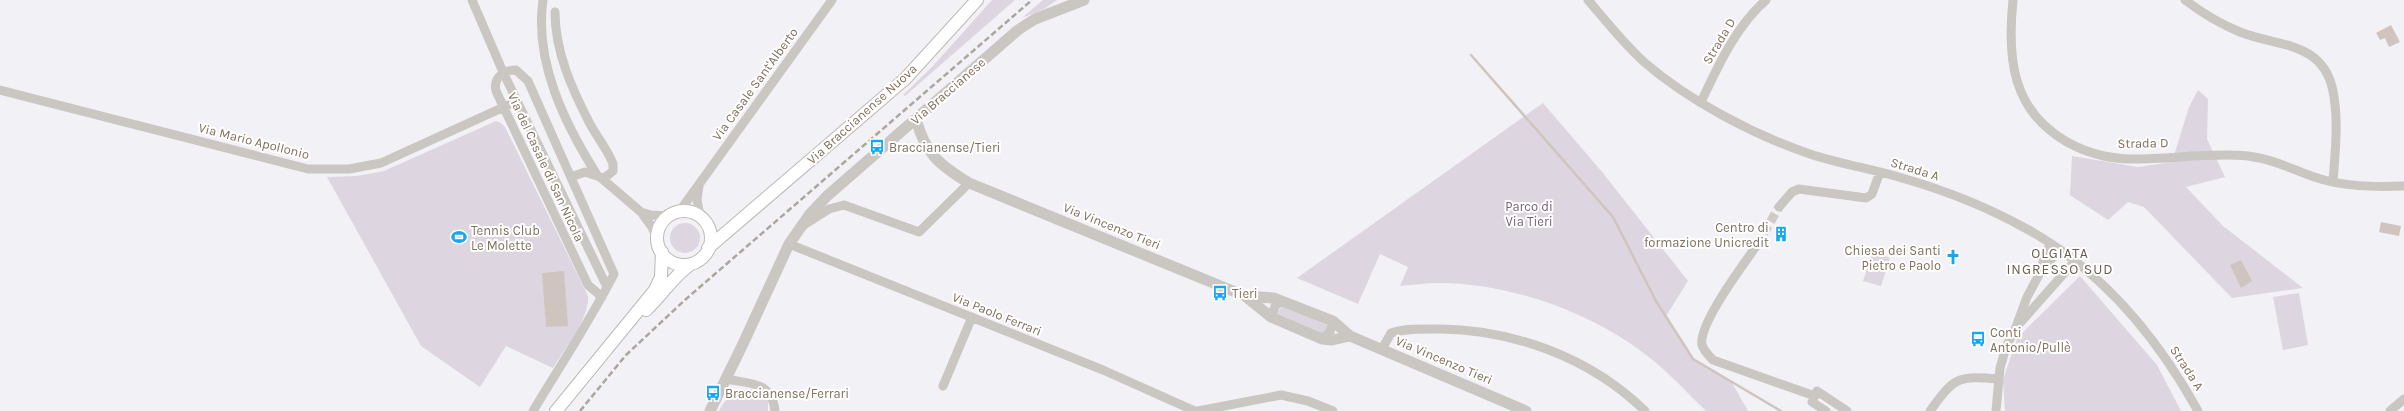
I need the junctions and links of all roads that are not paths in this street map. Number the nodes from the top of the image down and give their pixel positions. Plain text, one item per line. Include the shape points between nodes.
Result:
1 (472, 0) edge
2 (543, 0) edge
3 (832, 0) edge
4 (977, 0) edge
5 (1084, 0) edge
6 (1588, 0) edge
7 (1766, 0) edge
8 (2013, 0) edge
9 (2185, 0) edge
10 (555, 12) dead end
11 (504, 72) junction
12 (0, 90) edge
13 (517, 100) junction
14 (1701, 102) junction
15 (503, 106) junction
16 (916, 119) junction
17 (1880, 172) junction
18 (571, 177) junction
19 (600, 177) junction
20 (2334, 182) junction
21 (700, 183) junction
22 (969, 183) junction
23 (2404, 186) edge
24 (1779, 207) tunnel mouth
25 (641, 212) junction
26 (674, 214) junction
27 (703, 219) junction
28 (739, 221) junction
29 (798, 229) junction
30 (789, 244) junction
31 (1757, 245) tunnel mouth
32 (660, 247) junction
33 (2056, 247) junction
34 (708, 248) junction
35 (609, 261) junction
36 (2075, 261) junction
37 (692, 263) junction
38 (597, 266) junction
39 (582, 274) junction
40 (2034, 283) junction
41 (588, 285) junction
42 (607, 287) junction
43 (2048, 291) junction
44 (1245, 296) junction
45 (602, 297) junction
46 (1282, 301) junction
47 (593, 312) junction
48 (972, 317) junction
49 (1272, 317) junction
50 (1333, 320) junction
51 (2016, 327) junction
52 (1350, 336) junction
53 (1322, 338) junction
54 (610, 344) junction
55 (1382, 349) junction
56 (726, 379) junction
57 (1998, 379) junction
58 (943, 386) dead end
59 (1815, 396) junction
60 (2404, 399) edge
61 (533, 411) edge
62 (556, 411) edge
63 (710, 411) edge
64 (775, 411) edge
65 (1195, 411) edge
66 (1198, 411) edge
67 (1332, 411) edge
68 (1526, 411) edge
69 (1645, 411) edge
70 (1826, 411) edge
71 (1847, 411) edge
72 (1930, 411) edge
73 (1996, 411) edge
74 (2198, 411) edge
75 (2390, 411) edge

1 - 11 street, Via del Casale di San Nicola
2 - 19 street via 542,51 571,131
3 - 21 street, Via Casale Sant'Alberto
4 - 28 main road, Via Braccianense Nuova via 905,79
5 - 16 street, Via Braccianese via 1035,19 1018,30
6 - 14 street, Strada A via 1620,38 1646,63
7 - 14 street, Strada D via 1738,33 1715,71
8 - 20 street, Strada D via 2012,50 2016,79 2031,113 2056,136 2082,150 2098,155 2127,159 2213,154 2248,156 2277,162
9 - 20 street via 2212,18 2241,32 2297,48 2319,61 2330,81 2335,106
10 - 19 street via 555,28 563,63 590,124 613,164 613,171
11 - 13 street, Via del Casale di San Nicola
11 - 15 street, Via del Casale di San Nicola via 495,87
11 - 18 street, Via del Casale di San Nicola via 516,70 528,81
12 - 15 street, Via Mario Apollonio via 308,169 349,169 381,163
13 - 15 street, Via Mario Apollonio
13 - 38 street, Via del Casale di San Nicola
14 - 17 street, Strada A via 1744,126 1793,148
15 - 39 street, Via del Casale di San Nicola
16 - 22 street, Via Vincenzo Tieri via 922,137 934,158 944,168
16 - 29 street, Via Braccianese via 827,196
17 - 24 street via 1872,194 1866,198 1799,189 1792,192
17 - 33 street, Strada A via 1960,198 2025,228
18 - 19 street, Via del Casale di San Nicola via 585,172
18 - 35 street, Via del Casale di San Nicola
19 - 25 street
20 - 23 street, Strada D via 2368,186
21 - 26 street, Via Casale Sant'Alberto
21 - 27 street, Via Casale Sant'Alberto via 697,199
22 - 29 street via 919,232 844,204 829,209
22 - 44 street, Via Vincenzo Tieri
25 - 26 street via 651,215
25 - 32 street via 652,227
26 - 27 main road via 690,212
26 - 32 main road via 661,225
27 - 28 main road, Via Braccianense Nuova via 722,226
27 - 34 main road via 710,237
28 - 34 main road, Via Braccianense Nuova
29 - 30 street, Via Braccianese
30 - 48 street, Via Paolo Ferrari
30 - 56 street, Via Braccianese
31 - 59 street via 1706,323 1702,345 1713,360
32 - 37 main road via 675,263
32 - 54 main road via 661,272 655,290
33 - 36 street, Strada A
33 - 40 street via 2044,255 2042,269
34 - 37 main road via 702,258
35 - 38 street
35 - 42 street, Via del Casale di San Nicola via 614,274
36 - 43 street via 2060,272 2058,280
36 - 74 street, Strada A via 2135,318 2172,366
37 - 54 main road via 680,272 661,296
38 - 39 street
38 - 42 street, Via del Casale di San Nicola
39 - 41 street, Via del Casale di San Nicola
40 - 43 street via 2044,281 2048,285
40 - 51 street via 2019,309
41 - 45 street, Via del Casale di San Nicola
41 - 47 street via 592,295
42 - 45 street, Via del Casale di San Nicola
43 - 51 street
44 - 46 street, Via Vincenzo Tieri
44 - 49 street, Via Vincenzo Tieri
45 - 47 street, Via del Casale di San Nicola
46 - 49 street via 1275,306
46 - 50 street, Via Vincenzo Tieri
47 - 61 street, Via del Casale di San Nicola
48 - 58 street
48 - 65 street, Via Paolo Ferrari via 1103,370
49 - 53 street, Via Vincenzo Tieri
50 - 52 street, Via Vincenzo Tieri
50 - 53 street via 1331,330
51 - 57 street via 2006,347
52 - 53 street, Via Vincenzo Tieri via 1332,340
52 - 55 street, Via Vincenzo Tieri
54 - 62 main road
55 - 68 street, Via Vincenzo Tieri
55 - 69 street via 1391,333 1413,330 1478,330 1507,336 1536,344 1583,366 1609,381
56 - 63 street, Via Braccianese
56 - 64 street via 754,384 768,390 773,398
57 - 72 street via 1971,377 1958,380 1947,388
57 - 73 street
59 - 70 street via 1812,402
59 - 71 street via 1817,392
60 - 75 street
66 - 67 street via 1281,395 1301,398

